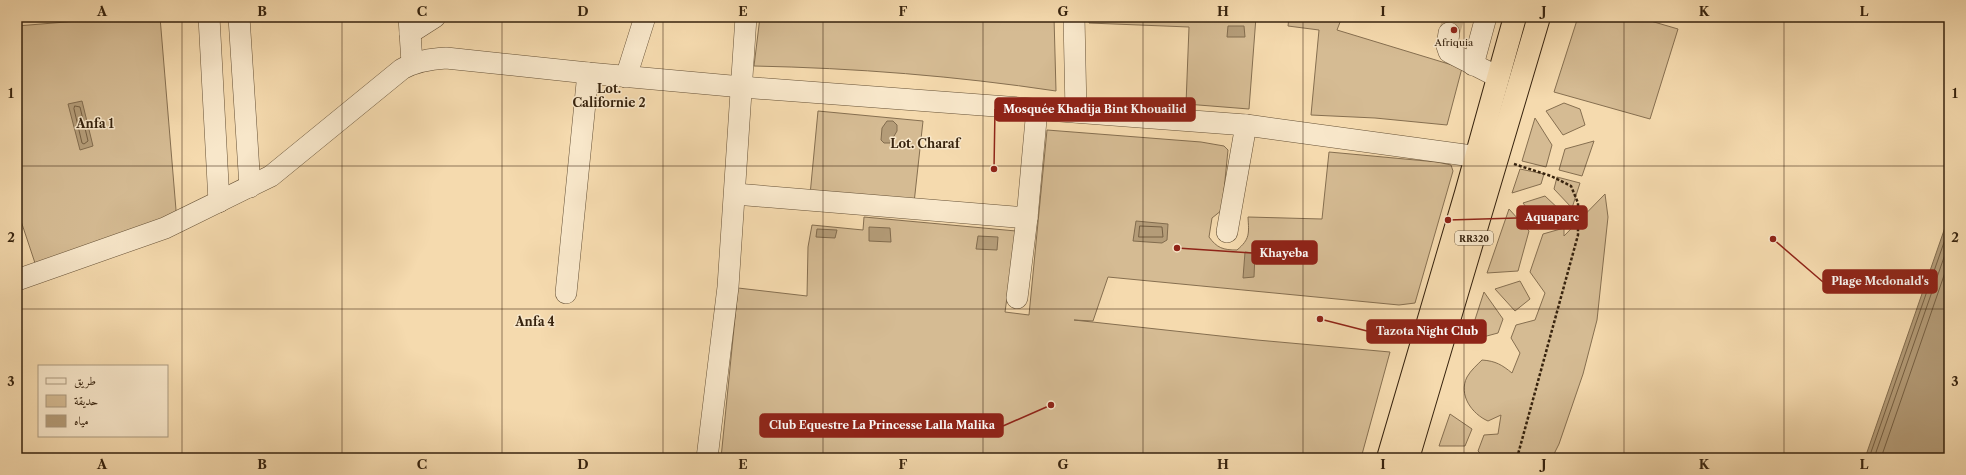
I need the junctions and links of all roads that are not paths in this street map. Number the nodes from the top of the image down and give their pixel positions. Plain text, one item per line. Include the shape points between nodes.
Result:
1 (209, 17) edge
2 (240, 17) edge
3 (436, 17) edge
4 (645, 17) edge
5 (746, 17) edge
6 (1074, 17) edge
7 (1486, 17) edge
8 (1515, 17) edge
9 (1539, 17) edge
10 (410, 25) edge
11 (1449, 33) tunnel mouth
12 (412, 63) junction
13 (1473, 65) junction
14 (588, 74) junction
15 (626, 77) junction
16 (1498, 77) junction
17 (1520, 83) junction
18 (742, 87) junction
19 (1037, 109) junction
20 (1076, 112) junction
21 (1246, 125) junction
22 (1487, 158) junction
23 (250, 187) junction
24 (735, 194) junction
25 (219, 202) junction
26 (1027, 218) junction
27 (1227, 232) dead end
28 (17, 280) edge
29 (566, 293) dead end
30 (1017, 298) dead end
31 (1405, 434) junction
32 (707, 458) edge
33 (1388, 458) edge
34 (1408, 458) edge

1 - 25 street
2 - 23 street
3 - 10 street
4 - 15 street
5 - 18 street
6 - 20 street
7 - 13 street
8 - 16 highway, RR320
9 - 17 highway, RR320
10 - 12 street
11 - 13 street via 1447,46 1450,52
12 - 14 street via 446,58
12 - 23 street via 271,176
13 - 16 street
14 - 15 street
14 - 29 street
15 - 18 street
16 - 17 highway
16 - 22 highway, RR320
17 - 22 highway, RR320
18 - 19 street
18 - 24 street
19 - 20 street
19 - 26 street
20 - 21 street
21 - 22 street
21 - 27 street
22 - 31 highway, RR320
23 - 25 street
24 - 26 street
24 - 32 street via 727,294
25 - 28 street via 165,228
26 - 30 street
31 - 33 highway, RR320
31 - 34 highway, RR320

